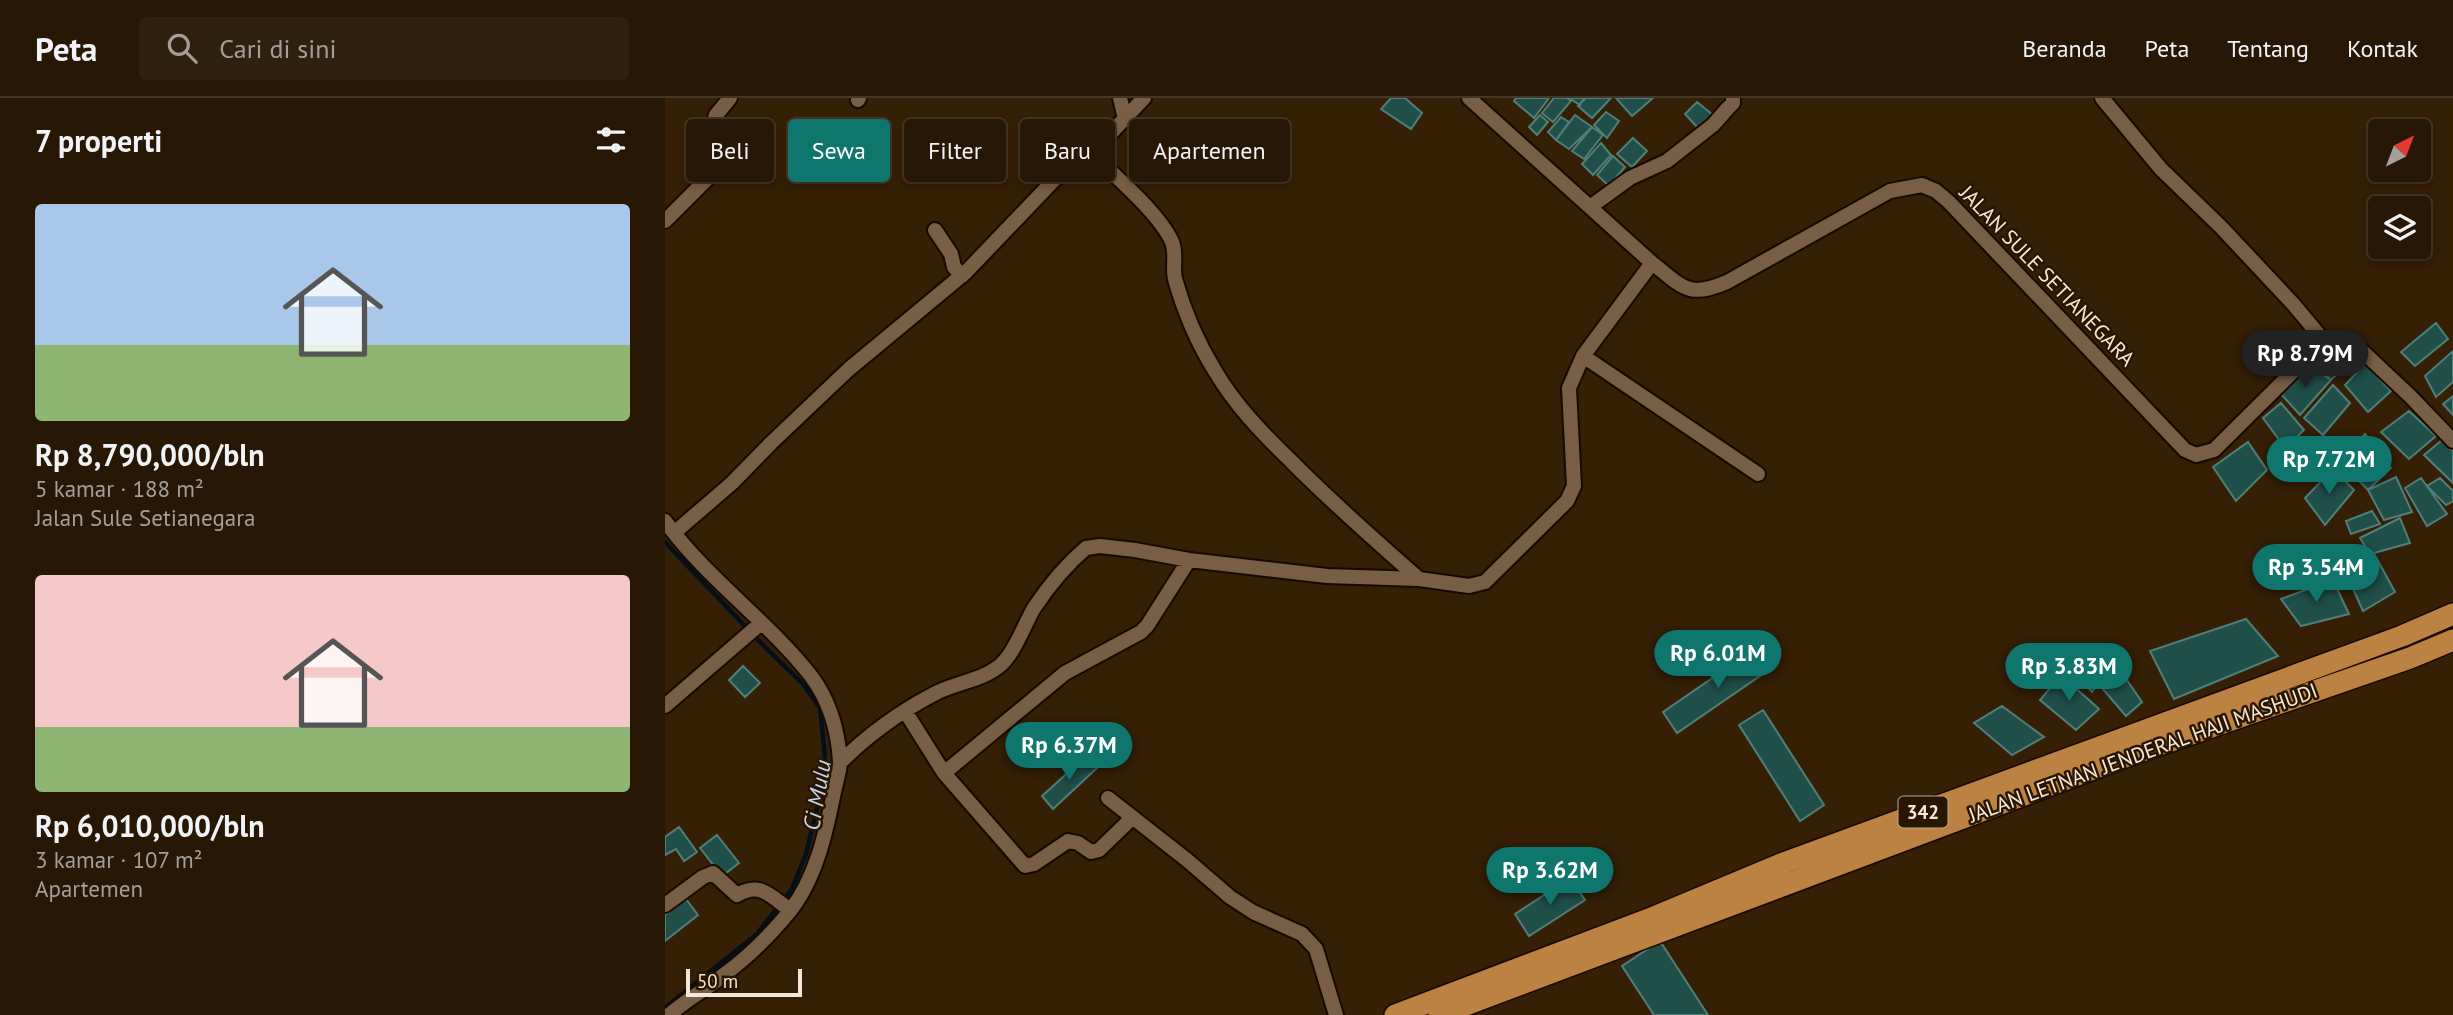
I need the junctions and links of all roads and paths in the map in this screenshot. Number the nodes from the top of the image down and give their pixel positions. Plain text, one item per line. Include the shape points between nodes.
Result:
1 (730, 98) edge
2 (1120, 98) edge
3 (1144, 98) edge
4 (1469, 98) edge
5 (1733, 98) edge
6 (2102, 98) edge
7 (1125, 118) junction
8 (1115, 130) edge
9 (1115, 176) edge
10 (1052, 182) edge
11 (1590, 207) junction
12 (665, 221) edge
13 (935, 230) dead end
14 (1652, 263) junction
15 (962, 276) junction
16 (2323, 341) junction
17 (1583, 356) junction
18 (2453, 441) edge
19 (1758, 474) dead end
20 (665, 521) edge
21 (674, 533) junction
22 (1189, 560) junction
23 (1419, 579) junction
24 (2453, 614) edge
25 (759, 624) junction
26 (2402, 636) junction
27 (2453, 640) edge
28 (2410, 658) junction
29 (665, 706) edge
30 (905, 711) junction
31 (840, 763) junction
32 (944, 773) junction
33 (1108, 798) dead end
34 (1132, 818) junction
35 (665, 905) edge
36 (789, 909) junction
37 (669, 1015) edge
38 (1336, 1015) edge
39 (1395, 1015) edge
40 (1440, 1015) edge

1 - 12 street via 714,121 733,142 735,151
2 - 7 street
3 - 7 street
4 - 11 street, JALAN SULE SETIANEGARA
5 - 11 street via 1694,141
6 - 16 street via 2161,169
7 - 8 street
9 - 23 street via 1155,215 1172,242 1173,269 1187,318 1230,393 1254,424 1336,506
10 - 15 street
11 - 14 street, JALAN SULE SETIANEGARA
13 - 15 street
14 - 16 street, JALAN SULE SETIANEGARA via 1693,291 1708,290 1890,191 1915,185 1930,188 1949,202 2151,416 2196,455 2219,446
14 - 17 street
15 - 21 street via 849,369
16 - 18 street via 2339,339 2360,349
17 - 19 street
17 - 23 street via 1568,397 1574,486 1567,501 1485,582 1469,586
20 - 21 street
21 - 25 street
22 - 23 street via 1327,576
22 - 30 street via 1100,546 1086,548 1042,597 999,667 936,692
22 - 32 street via 1141,632 1065,673
24 - 26 main road, JALAN LETNAN JENDERAL HAJI MASHUDI / 342
25 - 29 street
25 - 31 street via 821,691 834,726
26 - 28 main road
26 - 39 main road, JALAN LETNAN JENDERAL HAJI MASHUDI / 342 via 1786,862
27 - 28 main road, JALAN LETNAN JENDERAL HAJI MASHUDI / 342
28 - 40 main road, JALAN LETNAN JENDERAL HAJI MASHUDI / 342 via 2127,756
30 - 31 street
30 - 32 street
31 - 36 street via 825,833 804,888
32 - 34 street via 1027,867 1068,841 1091,852 1099,850
33 - 34 street
34 - 38 street via 1238,903 1302,934 1319,956
35 - 36 street via 713,873 737,895 756,888
36 - 37 street via 726,974

